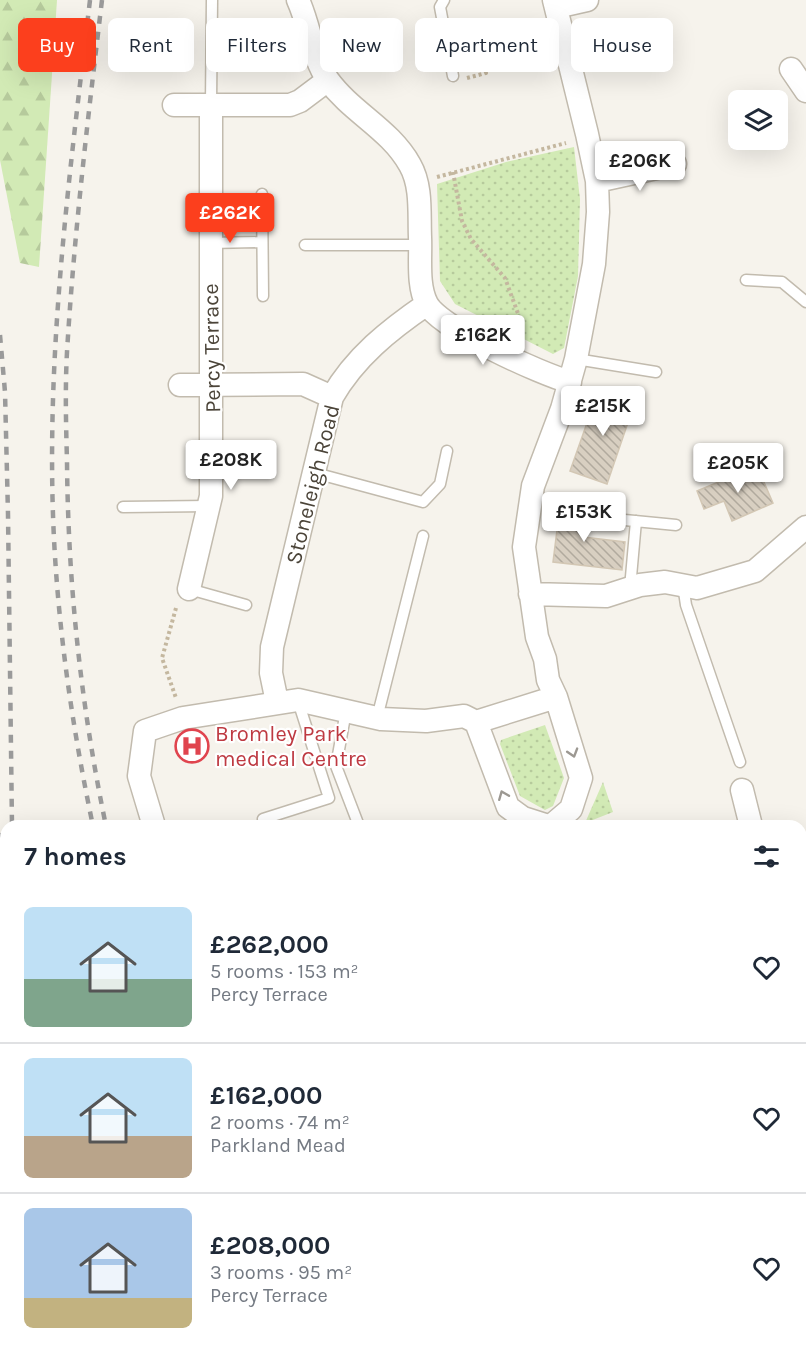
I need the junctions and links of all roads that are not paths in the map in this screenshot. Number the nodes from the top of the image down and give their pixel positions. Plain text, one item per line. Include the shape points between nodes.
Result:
1 (212, 0) edge
2 (298, 0) edge
3 (444, 0) edge
4 (587, 0) edge
5 (555, 4) edge
6 (791, 69) dead end
7 (453, 76) road end
8 (328, 80) junction
9 (806, 91) edge
10 (211, 104) junction
11 (174, 105) dead end
12 (675, 164) dead end
13 (597, 181) junction
14 (262, 194) dead end
15 (262, 242) junction
16 (210, 243) junction
17 (305, 245) dead end
18 (421, 245) junction
19 (746, 280) dead end
20 (263, 296) dead end
21 (806, 302) edge
22 (427, 304) junction
23 (576, 359) junction
24 (656, 372) dead end
25 (570, 382) junction
26 (180, 385) dead end
27 (213, 385) junction
28 (332, 397) junction
29 (447, 451) dead end
30 (315, 473) junction
31 (209, 506) junction
32 (123, 507) dead end
33 (604, 518) dead end
34 (636, 521) junction
35 (676, 525) dead end
36 (806, 527) edge
37 (423, 536) dead end
38 (683, 585) junction
39 (630, 588) junction
40 (189, 589) joint
41 (530, 594) junction
42 (246, 605) dead end
43 (556, 697) junction
44 (287, 701) junction
45 (346, 711) junction
46 (377, 718) junction
47 (476, 722) junction
48 (740, 762) dead end
49 (742, 790) dead end
50 (263, 819) dead end
51 (152, 820) edge
52 (357, 820) edge
53 (530, 820) edge
54 (557, 820) edge
55 (750, 820) edge

1 - 10 lane
2 - 8 street
3 - 7 lane via 440,7
4 - 5 street
5 - 13 street
6 - 9 street
8 - 10 street via 290,105
8 - 18 street via 388,135 410,165 416,179
10 - 11 street
10 - 16 street, Percy Terrace
12 - 13 street
13 - 23 street via 594,264
14 - 15 lane
15 - 16 lane
15 - 20 lane
16 - 27 street, Percy Terrace
17 - 18 lane
18 - 22 street
19 - 21 lane via 782,282
22 - 25 street via 441,319 516,361
22 - 28 street, Stoneleigh Road via 372,346 343,378
23 - 24 lane
23 - 25 street
25 - 41 street via 533,486 524,547
26 - 27 street
27 - 28 street via 303,384
27 - 31 street, Percy Terrace
28 - 30 street, Stoneleigh Road
29 - 30 lane via 440,484 423,502
30 - 44 street, Stoneleigh Road via 272,647 271,673
31 - 32 lane
31 - 40 street, Percy Terrace
33 - 34 lane
34 - 35 lane
34 - 39 lane
36 - 38 street via 755,571 697,588
37 - 46 lane
38 - 39 street via 665,582
38 - 48 lane via 686,605
39 - 41 street via 606,596
40 - 42 lane
41 - 43 street via 537,637
43 - 47 street
43 -> 54 street via 581,778 571,809
44 - 45 street
44 - 50 lane via 329,798
44 - 51 street via 183,718 145,731 139,776
45 - 46 street
45 - 52 lane via 336,766
46 - 47 street via 426,721 464,716
53 -> 47 street via 508,807
49 - 55 street

